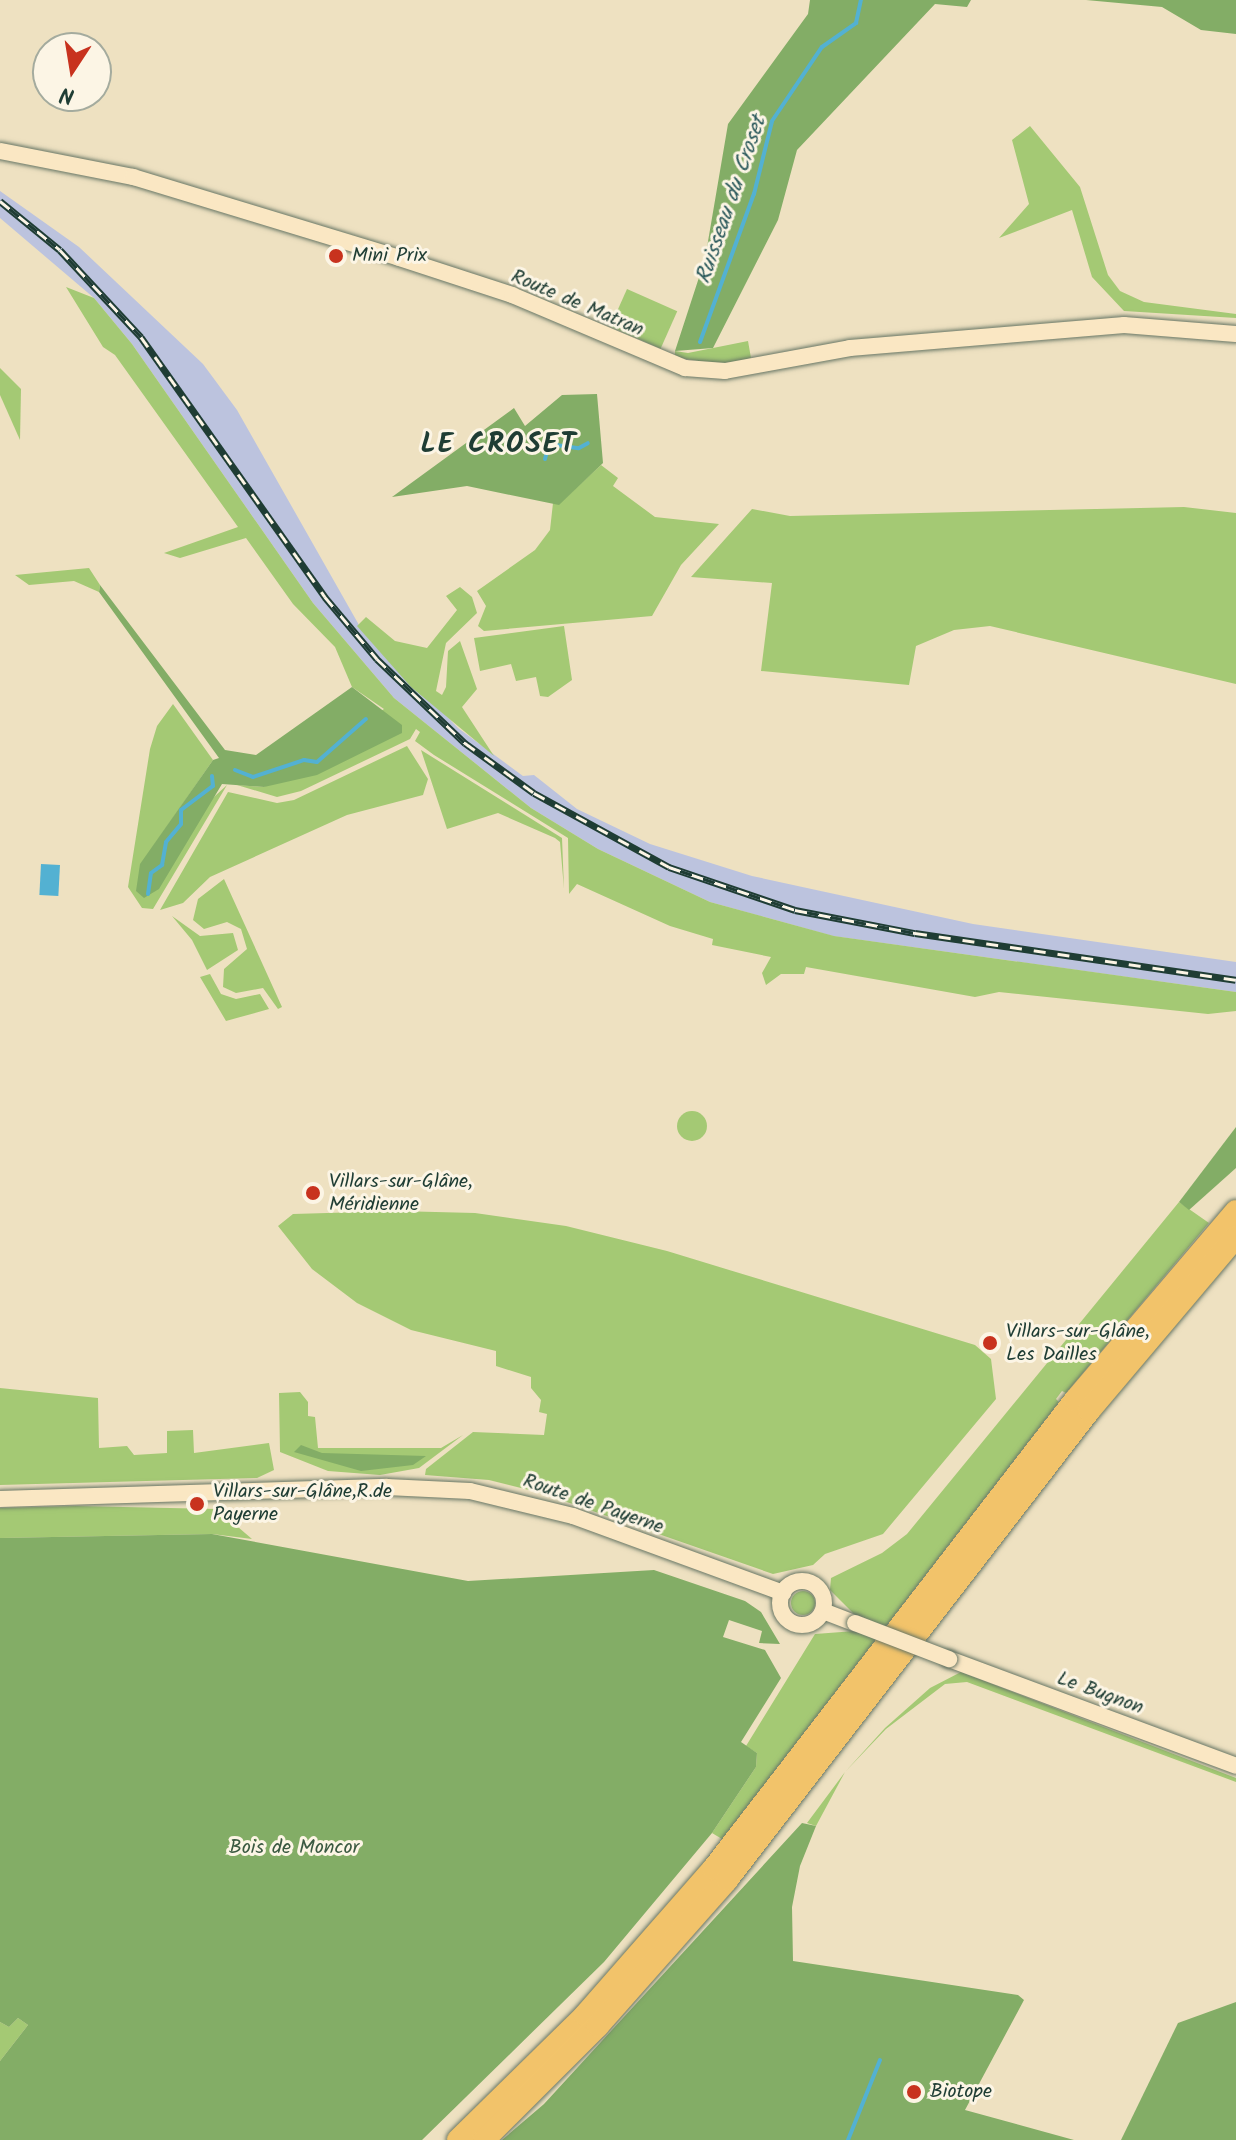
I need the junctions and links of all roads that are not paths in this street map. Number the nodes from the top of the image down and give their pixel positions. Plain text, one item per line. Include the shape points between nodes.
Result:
1 (0, 151) edge
2 (1236, 334) edge
3 (1236, 1211) edge
4 (1236, 1237) edge
5 (0, 1499) edge
6 (783, 1593) junction
7 (823, 1611) junction
8 (1236, 1766) edge
9 (458, 2140) edge
10 (484, 2140) edge

1 - 2 main road, Route de Matran via 133,177 399,258 512,295 685,368 725,371 908,341 1153,325
3 - 9 highway via 1084,1390 713,1869 577,2023
4 - 10 highway via 1089,1411 727,1880 598,2026
5 - 6 main road, Route de Payerne via 455,1489 565,1513
6 - 7 main road via 796,1582 813,1584 824,1598
6 - 7 main road via 783,1613 792,1622 813,1622
7 - 8 main road, Le Bugnon, bridge

